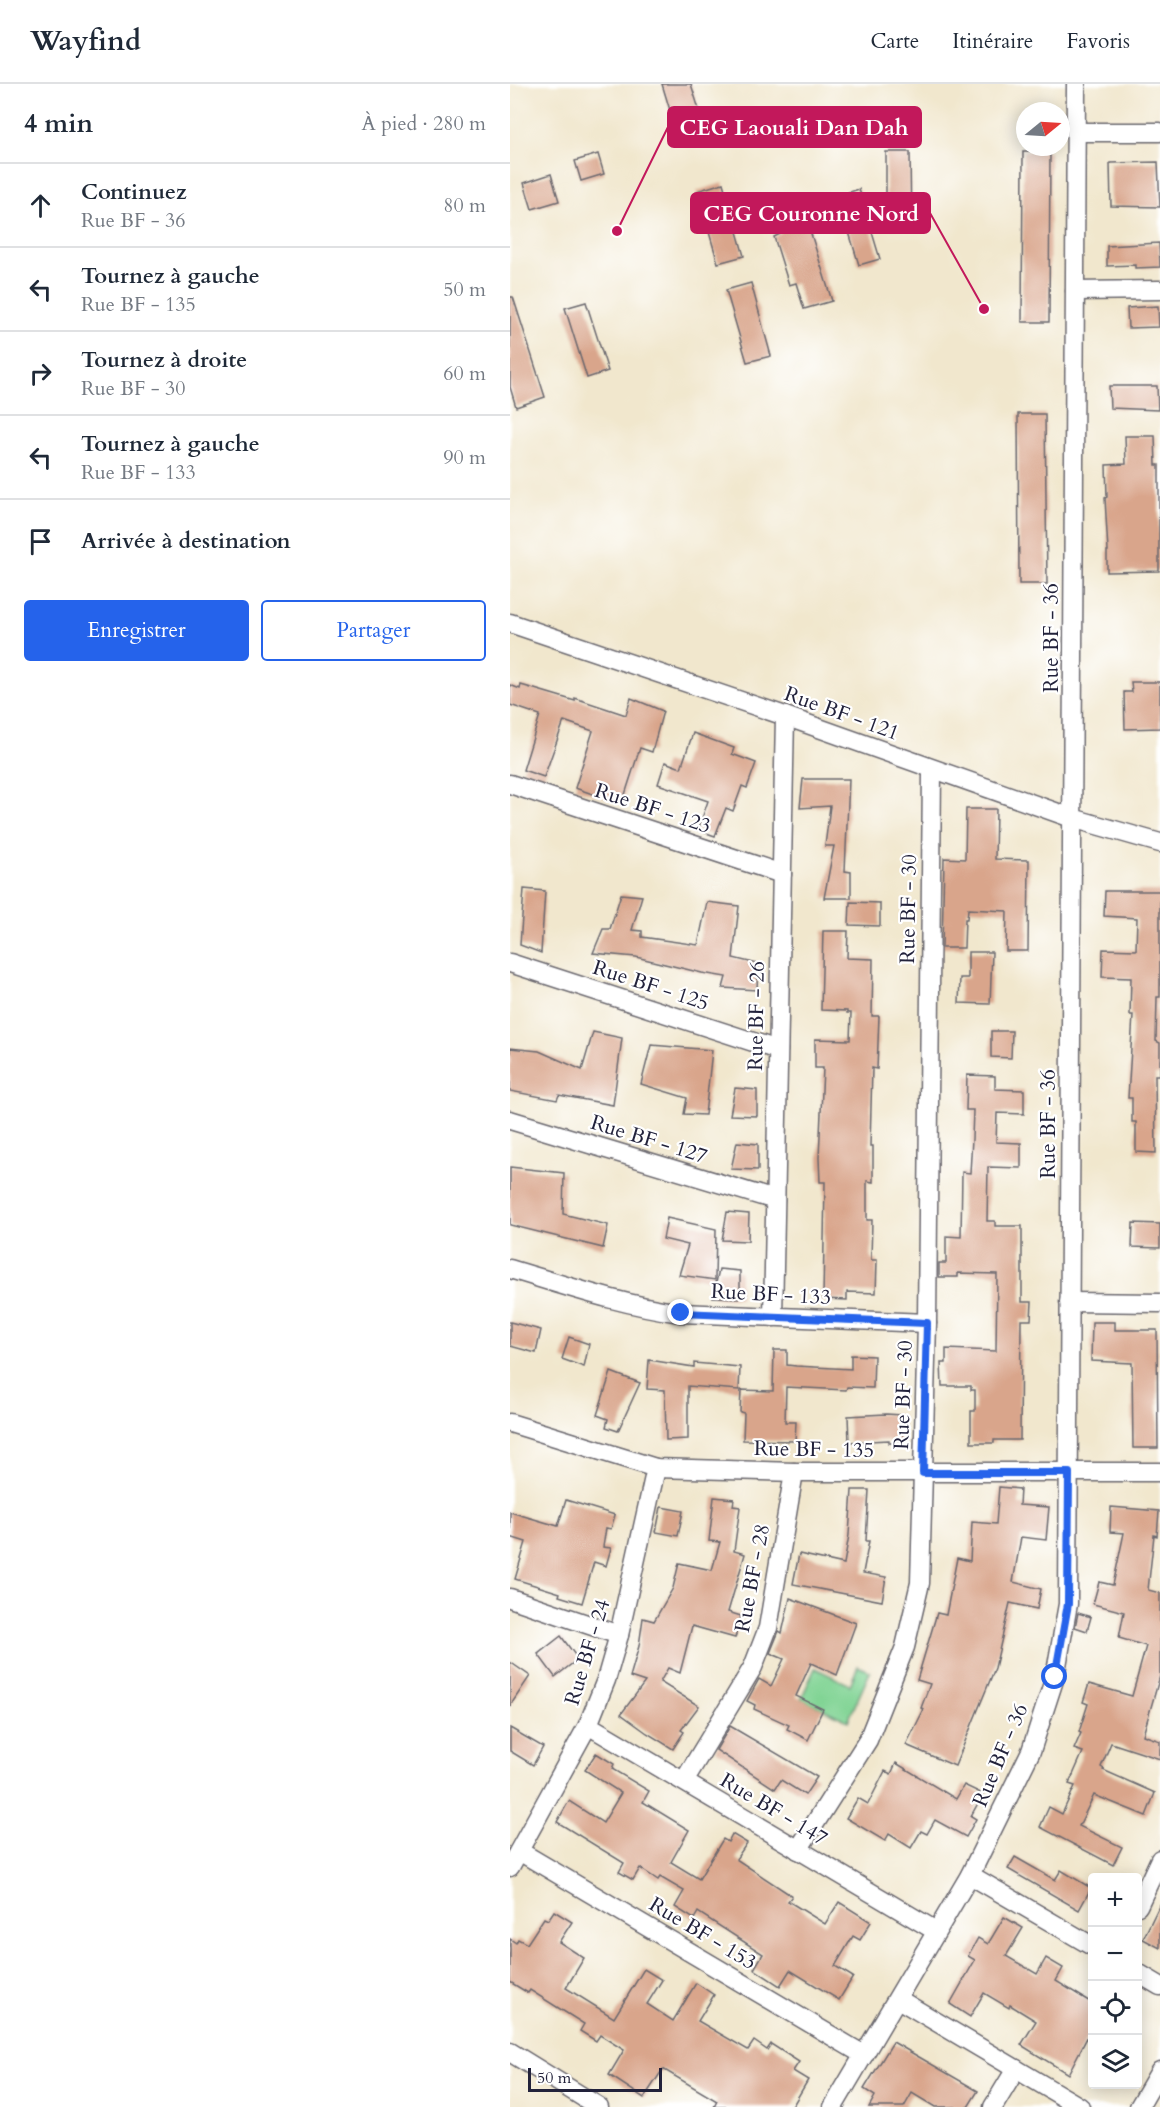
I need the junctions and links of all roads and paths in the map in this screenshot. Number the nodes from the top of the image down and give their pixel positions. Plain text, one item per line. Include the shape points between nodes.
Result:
1 (1076, 84) edge
2 (1076, 132) junction
3 (1160, 132) edge
4 (1160, 290) edge
5 (1075, 291) junction
6 (510, 623) edge
7 (784, 716) junction
8 (932, 768) junction
9 (510, 784) edge
10 (1072, 818) junction
11 (1160, 843) edge
12 (782, 874) junction
13 (510, 963) edge
14 (778, 1050) junction
15 (510, 1120) edge
16 (776, 1200) junction
17 (510, 1269) edge
18 (1070, 1302) junction
19 (1160, 1303) edge
20 (773, 1317) junction
21 (927, 1323) junction
22 (510, 1423) edge
23 (656, 1468) junction
24 (794, 1472) junction
25 (1160, 1472) edge
26 (923, 1473) junction
27 (1069, 1473) junction
28 (510, 1598) edge
29 (619, 1635) junction
30 (588, 1725) junction
31 (684, 1781) junction
32 (798, 1850) junction
33 (519, 1851) junction
34 (1160, 1859) edge
35 (510, 1867) edge
36 (969, 1875) junction
37 (1142, 1896) edge
38 (936, 1931) junction
39 (1088, 1944) edge
40 (1142, 1976) edge
41 (1160, 1986) edge
42 (898, 1998) junction
43 (510, 2052) edge
44 (864, 2055) junction
45 (1016, 2069) junction
46 (1160, 2072) edge
47 (599, 2107) edge
48 (833, 2107) edge
49 (993, 2107) edge
50 (1080, 2107) edge
51 (1139, 2107) edge

1 - 2 street, Rue BF - 36
2 - 3 street
2 - 5 street, Rue BF - 36
4 - 5 street
5 - 10 street, Rue BF - 36
6 - 7 street, Rue BF - 121
7 - 8 street, Rue BF - 121
7 - 12 street, Rue BF - 26
8 - 10 street, Rue BF - 121
8 - 21 street, Rue BF - 30
9 - 12 street, Rue BF - 123
10 - 11 street, Rue BF - 121
10 - 18 street, Rue BF - 36
12 - 14 street, Rue BF - 26
13 - 14 street, Rue BF - 125
14 - 16 street, Rue BF - 26
15 - 16 street, Rue BF - 127
16 - 20 street, Rue BF - 26
17 - 20 street, Rue BF - 133 via 649,1309
18 - 19 street
18 - 27 street, Rue BF - 36
20 - 21 street, Rue BF - 133
21 - 26 street, Rue BF - 30
22 - 23 street, Rue BF - 135
23 - 24 street, Rue BF - 135
23 - 29 street, Rue BF - 24
24 - 26 street, Rue BF - 135
24 - 31 street, Rue BF - 28 via 768,1628 753,1667
25 - 27 street, Rue BF - 135
26 - 27 street, Rue BF - 135
26 - 32 street, Rue BF - 30 via 920,1583 905,1647 868,1740
27 - 36 street, Rue BF - 36 via 1068,1604 1055,1677 1031,1751
28 - 29 street
29 - 30 street, Rue BF - 24
30 - 31 street, Rue BF - 147
30 - 33 street, Rue BF - 24
31 - 32 street, Rue BF - 147
32 - 38 street, Rue BF - 147
33 - 35 street, Rue BF - 24
33 - 44 street, Rue BF - 153
34 - 37 street
36 - 38 street, Rue BF - 36
36 - 39 street
38 - 42 street, Rue BF - 36
40 - 41 street
42 - 44 street, Rue BF - 36
42 - 45 street
43 - 47 street
44 - 48 street, Rue BF - 36
45 - 49 street
45 - 50 street
46 - 51 street

